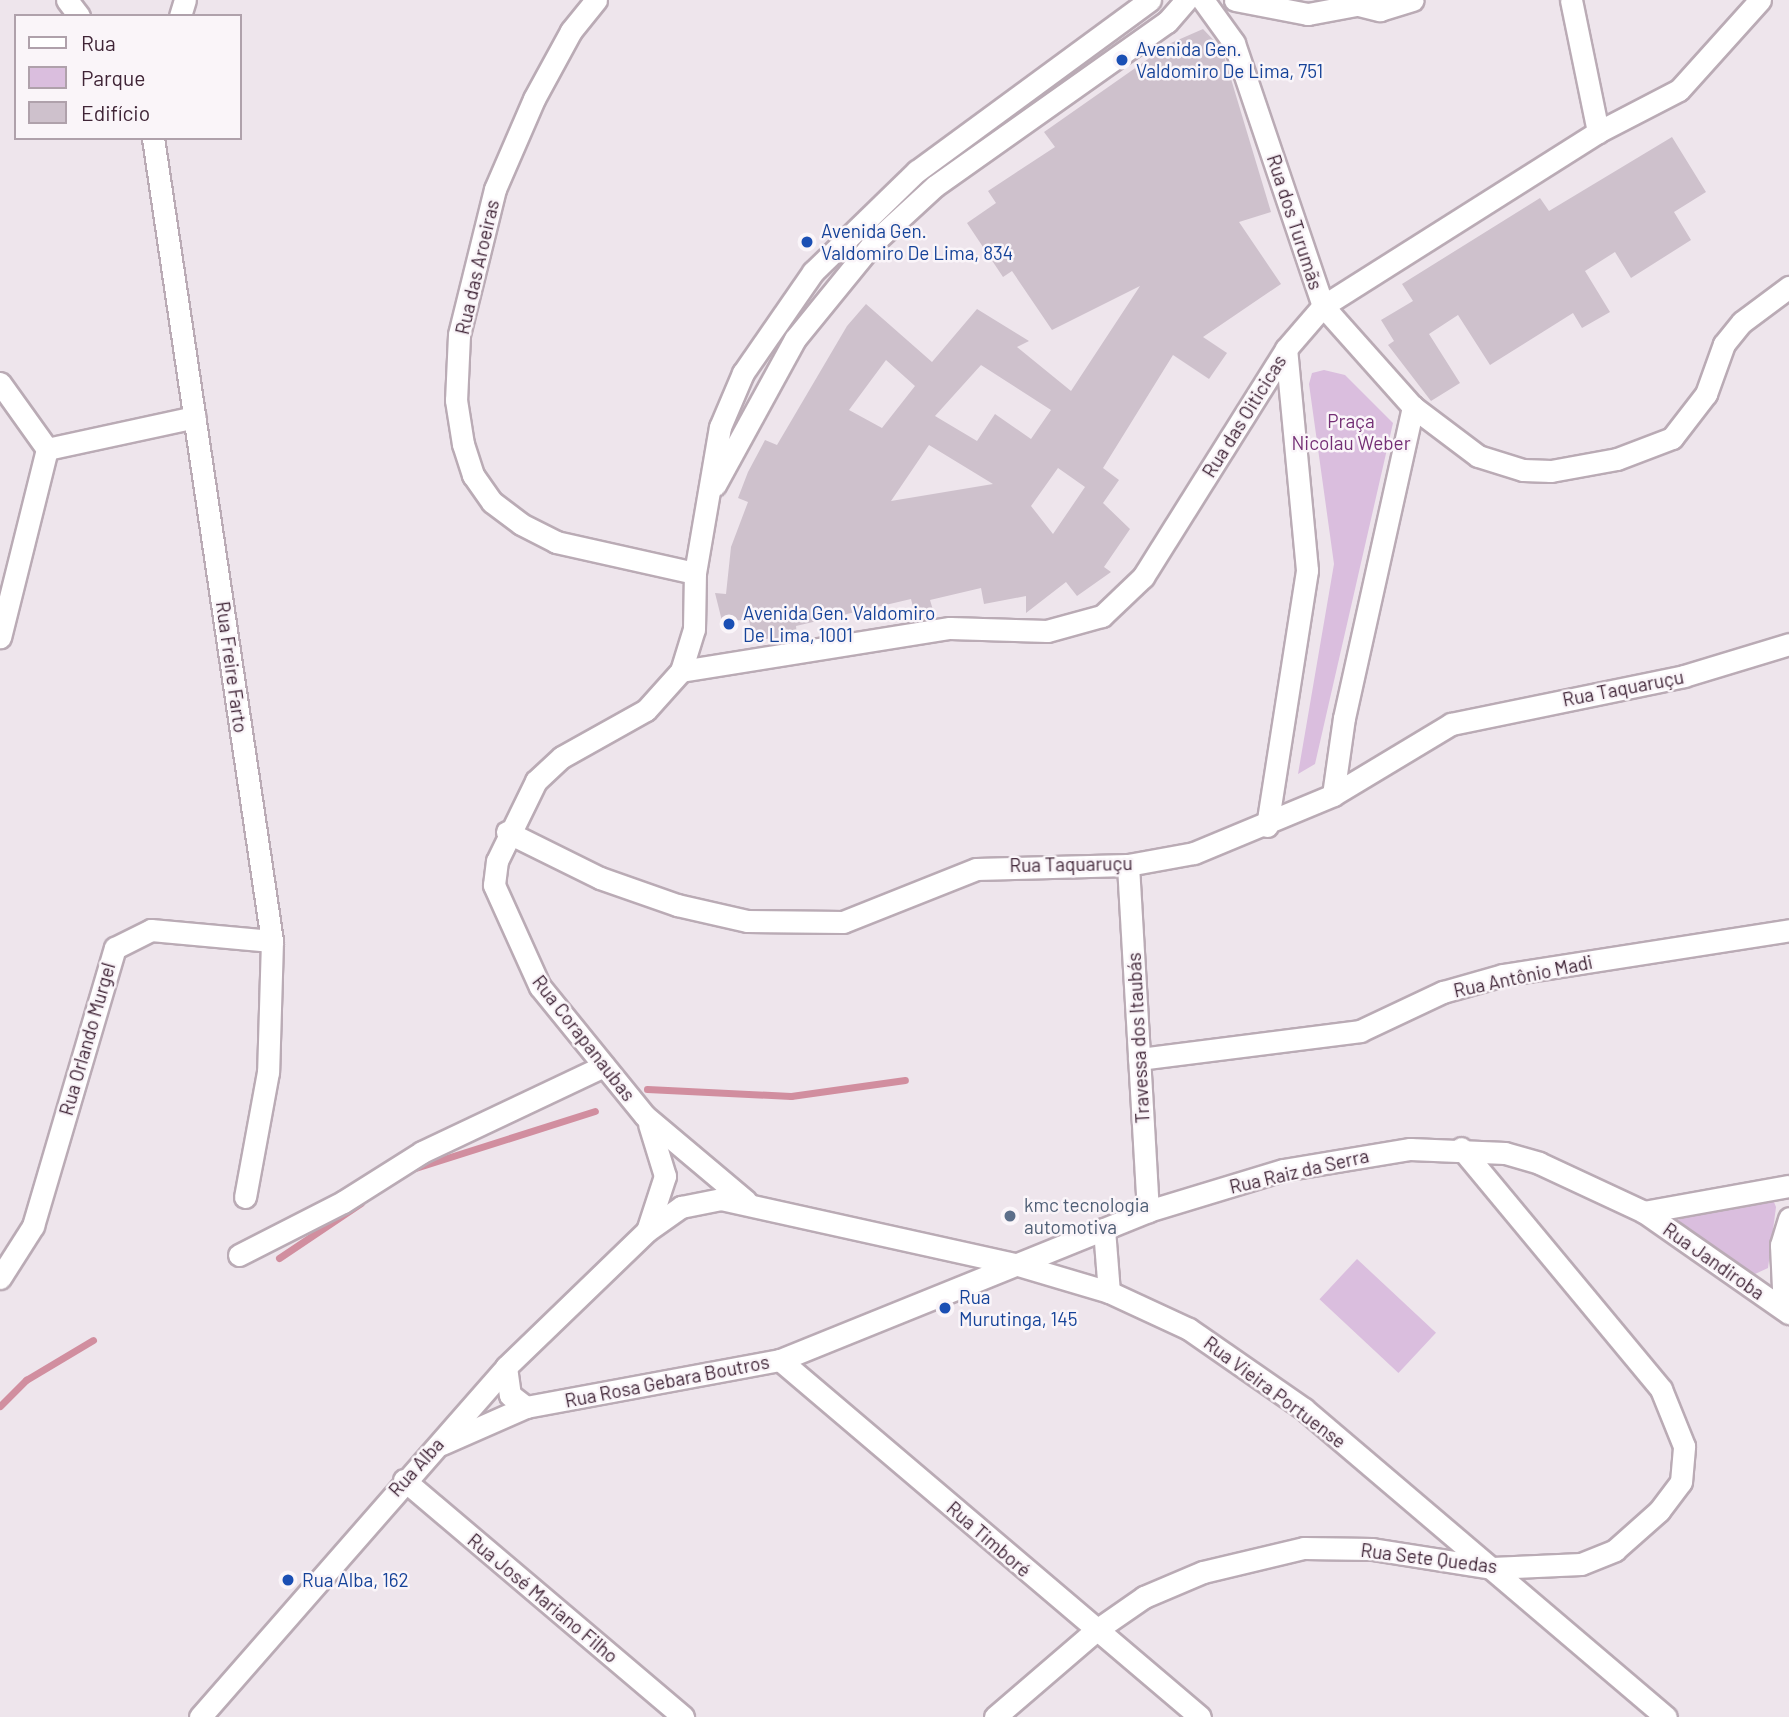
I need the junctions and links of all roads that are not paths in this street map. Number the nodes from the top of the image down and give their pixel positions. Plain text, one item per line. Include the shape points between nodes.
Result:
1 (596, 0) edge
2 (1150, 0) edge
3 (1186, 0) edge
4 (1203, 0) edge
5 (1235, 0) edge
6 (1412, 0) edge
7 (1571, 0) edge
8 (1760, 0) edge
9 (1347, 3) edge
10 (1598, 132) junction
11 (153, 140) edge
12 (1789, 287) edge
13 (1323, 306) junction
14 (1286, 349) junction
15 (0, 383) edge
16 (1413, 407) junction
17 (195, 417) junction
18 (47, 449) junction
19 (707, 498) junction
20 (695, 573) junction
21 (0, 637) edge
22 (1789, 644) edge
23 (681, 671) junction
24 (1332, 795) junction
25 (1267, 826) junction
26 (507, 832) junction
27 (1128, 864) junction
28 (1789, 930) edge
29 (272, 941) junction
30 (1139, 1059) junction
31 (604, 1066) junction
32 (645, 1116) junction
33 (1461, 1149) junction
34 (1789, 1186) edge
35 (246, 1197) dead end
36 (748, 1202) junction
37 (1148, 1211) junction
38 (1644, 1212) junction
39 (1789, 1218) edge
40 (1104, 1229) junction
41 (647, 1231) junction
42 (953, 1250) junction
43 (239, 1255) dead end
44 (1018, 1265) junction
45 (0, 1279) edge
46 (969, 1286) junction
47 (1109, 1292) junction
48 (1787, 1311) edge
49 (780, 1360) junction
50 (506, 1367) junction
51 (526, 1407) junction
52 (433, 1447) junction
53 (404, 1480) junction
54 (1492, 1568) junction
55 (1095, 1631) junction
56 (207, 1714) edge
57 (682, 1717) edge
58 (995, 1717) edge
59 (1200, 1717) edge
60 (1666, 1717) edge

1 - 20 street, Rua das Aroeiras via 571,31 534,99 495,189 459,335 456,400 463,444 473,475 492,502 521,524 556,542
2 - 19 street via 917,171 813,272 743,373 720,427
3 - 19 street via 1167,22 935,186 873,243 795,339
4 - 13 street, Rua dos Turumãs via 1234,43
5 - 9 street via 1308,14
6 - 9 street via 1380,10
7 - 10 street
8 - 10 street, Rua das Oiticicas via 1679,90
10 - 13 street, Rua das Oiticicas
11 - 17 street, Rua Freire Farto
12 - 16 street, Rua dos Turumãs via 1742,321 1724,344 1690,419 1672,438 1648,450 1581,467 1522,470 1478,456
13 - 14 street, Rua das Oiticicas
13 - 16 street, Rua dos Turumãs
14 - 23 street, Rua das Oiticicas via 1143,577 1123,601 1102,616 1066,628 950,628
14 - 25 street via 1307,570
15 - 18 street
16 - 24 street via 1343,718
17 - 18 street
17 - 29 street, Rua Freire Farto
18 - 21 street
19 - 20 street
20 - 23 street via 695,629
22 - 24 street, Rua Taquaruçu via 1684,676 1451,724
23 - 26 street, Rua Corapanaubas via 646,710 562,757 536,781
24 - 25 street, Rua Taquaruçu
25 - 27 street, Rua Taquaruçu via 1194,853
26 - 27 street, Rua Taquaruçu via 600,878 677,905 797,925 843,922 994,866
26 - 31 street, Rua Corapanaubas via 494,885 520,950 540,987
27 - 30 street, Travessa dos Itaubás
28 - 30 street, Rua Antônio Madi via 1503,975 1443,992 1360,1031
29 - 35 street, Rua Freire Farto via 268,1072
29 - 45 street, Rua Orlando Murgel via 150,930 115,948 33,1227
30 - 37 street, Travessa dos Itaubás
31 - 32 street, Rua Corapanaubas
31 - 43 street via 422,1152 344,1202
32 - 36 street, Rua Corapanaubas
32 - 41 street, Rua Corapanaubas via 665,1176
33 - 37 street, Rua Raiz da Serra via 1355,1155
33 - 38 street, Rua Raiz da Serra via 1539,1163
33 - 54 street, Rua Sete Quedas via 1661,1389 1684,1446 1681,1482 1615,1550 1581,1564
34 - 38 street
36 - 41 street, Rua Vieira Portuense via 701,1201
36 - 42 street, Rua Vieira Portuense
37 - 40 street, Rua Raiz da Serra
38 - 48 street, Rua Jandiroba
39 - 48 street, Rua Jandiroba via 1782,1245
40 - 44 street, Rua Raiz da Serra
40 - 47 street
41 - 50 street, Rua Alba
42 - 44 street, Rua Vieira Portuense
42 - 46 street
44 - 46 street, Rua Rosa Gebara Boutros
44 - 47 street, Rua Vieira Portuense
46 - 49 street, Rua Rosa Gebara Boutros
47 - 54 street, Rua Vieira Portuense via 1189,1329 1242,1363
49 - 51 street, Rua Rosa Gebara Boutros
49 - 55 street, Rua Timboré
50 - 51 street via 510,1395
50 - 52 street, Rua Alba
51 - 52 street, Rua Rosa Gebara Boutros
52 - 53 street, Rua Alba
53 - 56 street, Rua Alba
53 - 57 street, Rua José Mariano Filho
54 - 55 street, Rua Sete Quedas via 1372,1549 1304,1548 1203,1572 1143,1597
54 - 60 street, Rua Vieira Portuense
55 - 58 street, Rua Sete Quedas
55 - 59 street, Rua Timboré

